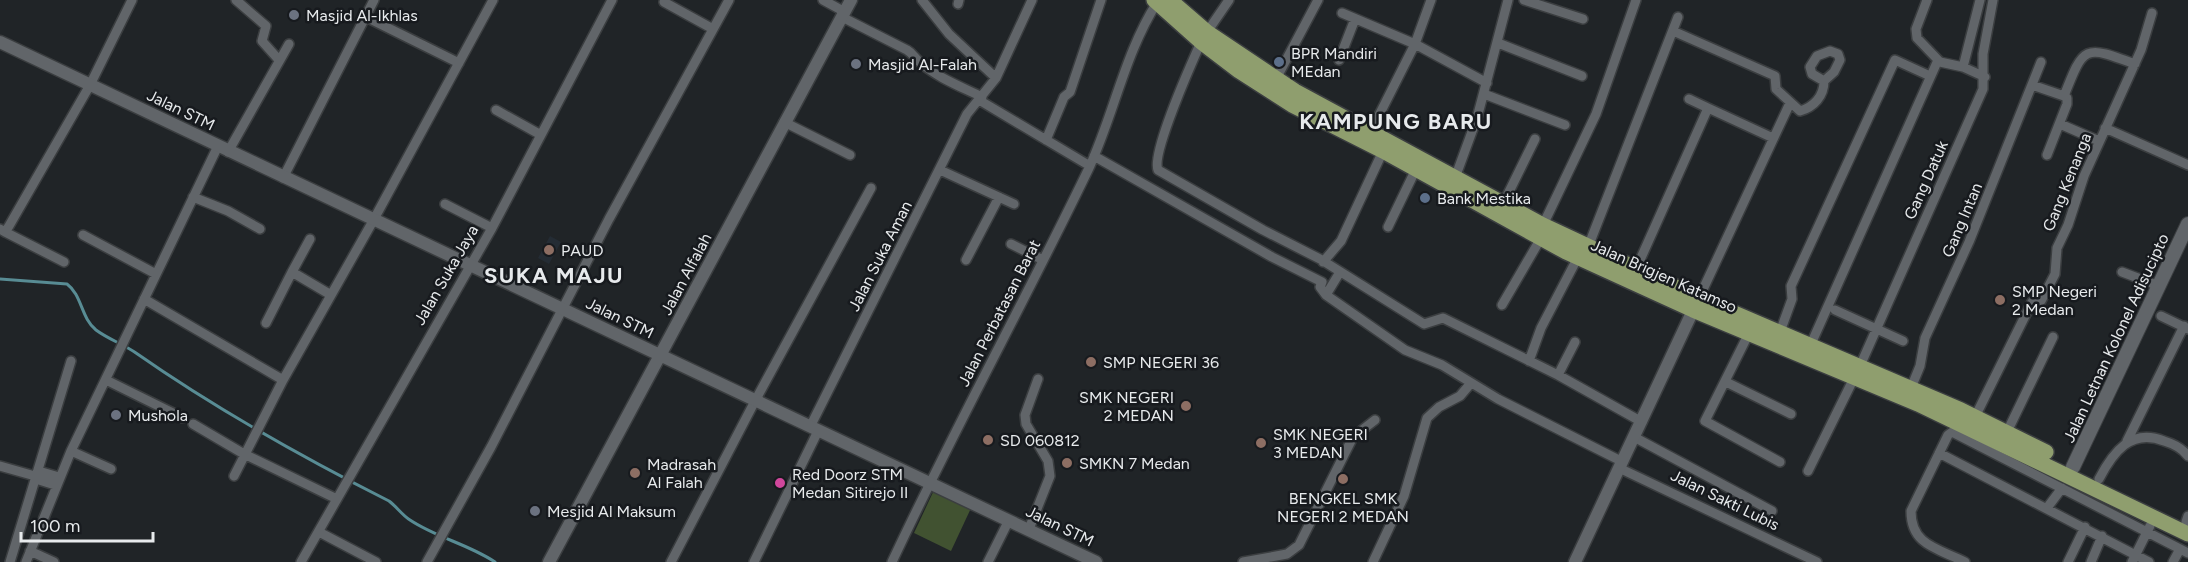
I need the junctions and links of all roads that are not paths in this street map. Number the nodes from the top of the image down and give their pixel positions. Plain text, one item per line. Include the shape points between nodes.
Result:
1 (132, 0) edge
2 (236, 0) edge
3 (374, 0) edge
4 (493, 0) edge
5 (612, 0) edge
6 (729, 0) edge
7 (823, 0) edge
8 (851, 0) edge
9 (922, 0) edge
10 (1032, 0) edge
11 (1101, 0) edge
12 (1229, 0) edge
13 (1318, 0) edge
14 (1431, 0) edge
15 (1508, 0) edge
16 (1524, 0) edge
17 (1927, 0) edge
18 (1980, 0) edge
19 (1993, 0) edge
20 (1160, 1) edge
21 (664, 2) dead end
22 (1632, 2) edge
23 (2152, 12) dead end
24 (1342, 13) dead end
25 (843, 14) junction
26 (366, 17) junction
27 (1678, 17) dead end
28 (1355, 19) junction
29 (1583, 19) dead end
30 (713, 29) junction
31 (1673, 31) junction
32 (1204, 37) junction
33 (0, 42) edge
34 (1498, 43) junction
35 (289, 44) dead end
36 (1415, 44) junction
37 (279, 60) junction
38 (1339, 60) dead end
39 (1938, 60) junction
40 (2041, 62) dead end
41 (459, 63) junction
42 (2135, 64) junction
43 (1963, 67) junction
44 (1582, 76) dead end
45 (1930, 76) junction
46 (996, 78) junction
47 (1984, 78) junction
48 (1276, 79) junction
49 (1824, 81) dead end
50 (1487, 83) junction
51 (90, 85) junction
52 (2032, 85) junction
53 (1484, 94) junction
54 (2064, 96) junction
55 (981, 99) junction
56 (1689, 99) dead end
57 (1790, 103) junction
58 (1708, 108) junction
59 (496, 110) dead end
60 (784, 122) junction
61 (2060, 124) junction
62 (1565, 125) dead end
63 (2105, 128) junction
64 (541, 135) junction
65 (1368, 137) junction
66 (1773, 138) junction
67 (1535, 139) dead end
68 (1046, 140) junction
69 (2099, 141) junction
70 (1386, 146) junction
71 (223, 149) junction
72 (850, 155) dead end
73 (2047, 155) dead end
74 (1092, 161) junction
75 (2188, 165) edge
76 (1416, 169) junction
77 (940, 170) junction
78 (283, 178) junction
79 (1455, 178) junction
80 (871, 188) dead end
81 (193, 196) junction
82 (999, 197) junction
83 (445, 204) dead end
84 (1014, 204) dead end
85 (1503, 204) junction
86 (374, 222) junction
87 (2188, 224) edge
88 (1388, 227) dead end
89 (260, 228) dead end
90 (492, 228) junction
91 (3, 230) edge
92 (1542, 232) junction
93 (83, 235) dead end
94 (310, 239) dead end
95 (1011, 244) dead end
96 (1583, 252) junction
97 (966, 260) dead end
98 (1043, 260) junction
99 (1322, 260) junction
100 (64, 262) dead end
101 (469, 267) junction
102 (1636, 269) junction
103 (292, 272) junction
104 (1340, 272) junction
105 (2122, 272) dead end
106 (156, 274) junction
107 (1310, 275) junction
108 (2158, 286) junction
109 (332, 295) junction
110 (1326, 295) junction
111 (144, 299) junction
112 (1696, 304) junction
113 (1503, 305) dead end
114 (562, 309) junction
115 (1835, 310) dead end
116 (2162, 316) dead end
117 (266, 323) dead end
118 (2186, 327) edge
119 (1877, 329) junction
120 (1780, 332) junction
121 (1749, 333) junction
122 (2053, 337) dead end
123 (1903, 341) dead end
124 (1575, 342) dead end
125 (1811, 344) junction
126 (661, 356) junction
127 (71, 361) dead end
128 (1529, 361) junction
129 (1857, 371) junction
130 (1558, 375) junction
131 (1038, 379) dead end
132 (106, 380) junction
133 (283, 380) junction
134 (1726, 382) junction
135 (1471, 383) junction
136 (1911, 388) junction
137 (754, 401) junction
138 (1791, 414) dead end
139 (1975, 417) junction
140 (183, 418) dead end
141 (1375, 420) dead end
142 (1642, 422) junction
143 (193, 424) dead end
144 (814, 429) junction
145 (2007, 432) junction
146 (1634, 437) junction
147 (2127, 441) junction
148 (71, 451) junction
149 (1939, 453) junction
150 (244, 454) junction
151 (2188, 456) edge
152 (1780, 462) dead end
153 (1621, 465) junction
154 (0, 466) edge
155 (2073, 467) junction
156 (111, 470) dead end
157 (1808, 471) dead end
158 (35, 476) junction
159 (234, 476) dead end
160 (2099, 479) junction
161 (57, 481) junction
162 (929, 483) junction
163 (2062, 488) junction
164 (337, 500) junction
165 (2048, 508) junction
166 (1772, 511) dead end
167 (2154, 517) junction
168 (1009, 520) junction
169 (2187, 524) edge
170 (2085, 527) junction
171 (1029, 530) junction
172 (319, 532) junction
173 (2147, 532) junction
174 (2102, 536) junction
175 (30, 551) junction
176 (2184, 551) edge
177 (1079, 558) edge
178 (2134, 558) edge
179 (362, 559) edge
180 (10, 562) edge
181 (26, 562) edge
182 (54, 562) edge
183 (301, 562) edge
184 (376, 562) edge
185 (428, 562) edge
186 (549, 562) edge
187 (671, 562) edge
188 (754, 562) edge
189 (892, 562) edge
190 (988, 562) edge
191 (1096, 562) edge
192 (1243, 562) edge
193 (1373, 562) edge
194 (1575, 562) edge
195 (1817, 562) edge
196 (1965, 562) edge
197 (2068, 562) edge
198 (2091, 562) edge
199 (2149, 562) edge
200 (2173, 562) edge

1 - 51 street
2 - 37 street via 266,26 262,41
3 - 26 street
4 - 41 street
5 - 64 street, Jalan Suka Jaya
6 - 30 street
7 - 25 street
8 - 25 street, Jalan Alfalah
9 - 46 street via 949,34
10 - 46 street, Jalan Suka Aman
11 - 68 street via 1070,92 1064,97
12 - 32 street
13 - 48 street
14 - 36 street
15 - 34 street
16 - 29 street
17 - 39 street via 1916,33
18 - 43 street
19 - 47 street, Gang Datuk via 1983,54
20 - 32 main road, Jalan Brigjen Katamso
20 - 74 street, Jalan Perbatasan Barat via 1130,59
21 - 30 street
22 - 92 street via 1596,114
23 - 42 street, Gang Kenanga
24 - 28 street
25 - 55 street
25 - 60 street, Jalan Alfalah
26 - 41 street
26 - 78 street
27 - 31 street
28 - 36 street
28 - 38 street
30 - 114 street
31 - 57 street via 1775,76 1775,88
31 - 96 street
32 - 48 main road, Jalan Brigjen Katamso
32 - 65 main road, Jalan Brigjen Katamso via 1239,71 1292,105
32 - 99 street via 1168,123 1157,158 1158,170
33 - 51 street, Jalan STM
34 - 44 street
34 - 50 street
35 - 37 street
36 - 50 street
36 - 65 street
37 - 71 street
39 - 43 street
39 - 45 street
40 - 52 street, Gang Intan
41 - 86 street
42 - 54 street via 2104,52 2088,52 2077,64
42 - 63 street, Gang Kenanga
43 - 47 street
45 - 120 street via 1895,60 1791,286 1792,299
45 - 125 street
46 - 55 street, Jalan Suka Aman
47 - 119 street, Gang Datuk via 1983,89
48 - 65 main road, Jalan Brigjen Katamso
49 - 57 street via 1823,92 1810,108 1800,111
50 - 53 street
51 - 71 street, Jalan STM
51 - 91 street
52 - 54 street
52 - 136 street, Gang Intan via 1970,242 1925,338
53 - 62 street
53 - 79 street
54 - 61 street via 2068,100
55 - 68 street
55 - 77 street, Jalan Suka Aman via 967,114
56 - 58 street
57 - 66 street
58 - 66 street
58 - 102 street
59 - 64 street
60 - 72 street
60 - 126 street, Jalan Alfalah
61 - 69 street
61 - 73 street
63 - 69 street, Gang Kenanga
63 - 75 street
64 - 90 street, Jalan Suka Jaya
65 - 70 main road, Jalan Brigjen Katamso
66 - 112 street
67 - 85 street
68 - 74 street
69 - 139 street, Gang Kenanga via 2057,248 2058,266 2045,297 2032,302
70 - 76 main road, Jalan Brigjen Katamso
70 - 79 main road, Jalan Brigjen Katamso
70 - 99 street via 1341,241
71 - 78 street, Jalan STM
71 - 81 street
74 - 98 street, Jalan Perbatasan Barat
74 - 107 street
76 - 88 street
76 - 92 main road, Jalan Brigjen Katamso
77 - 82 street
77 - 144 street, Jalan Suka Aman
78 - 86 street, Jalan STM
79 - 85 main road, Jalan Brigjen Katamso
80 - 137 street
81 - 89 street
81 - 106 street
82 - 84 street
82 - 97 street
83 - 90 street
85 - 92 main road, Jalan Brigjen Katamso
86 - 101 street, Jalan STM
86 - 109 street
87 - 108 main road, Jalan Letnan Kolonel Adisucipto
90 - 101 street, Jalan Suka Jaya
91 - 100 street
92 - 96 main road, Jalan Brigjen Katamso
92 - 113 street
93 - 106 street
94 - 103 street
95 - 98 street
96 - 102 main road, Jalan Brigjen Katamso
96 - 112 main road, Jalan Brigjen Katamso
96 - 128 street via 1541,328
98 - 162 street, Jalan Perbatasan Barat
99 - 104 street
99 - 107 street
101 - 114 street, Jalan STM
101 - 164 street, Jalan Suka Jaya
102 - 112 main road, Jalan Brigjen Katamso
103 - 109 street
103 - 117 street
104 - 110 street
104 - 128 street via 1424,324 1443,318
105 - 108 street
106 - 111 street
107 - 110 street, Jalan Sakti Lubis via 1322,282 1320,287
108 - 155 main road, Jalan Letnan Kolonel Adisucipto
109 - 133 street
110 - 135 street, Jalan Sakti Lubis via 1405,351 1442,365
111 - 132 street
111 - 133 street
112 - 120 main road, Jalan Brigjen Katamso
112 - 121 main road, Jalan Brigjen Katamso
112 - 142 street
114 - 126 street, Jalan STM
114 - 185 street
115 - 119 street
116 - 118 street
118 - 147 street
119 - 123 street
119 - 129 street, Gang Datuk
120 - 125 main road, Jalan Brigjen Katamso
121 - 129 main road, Jalan Brigjen Katamso
121 - 134 street
122 - 145 street
124 - 130 street
125 - 129 main road, Jalan Brigjen Katamso
126 - 137 street, Jalan STM
126 - 186 street, Jalan Alfalah
127 - 158 street
128 - 130 street
129 - 136 main road, Jalan Brigjen Katamso
129 - 157 street, Gang Datuk
129 - 167 main road, Jalan Brigjen Katamso
130 - 142 street
131 - 171 street via 1025,415 1026,424 1048,461 1050,476
132 - 140 street
132 - 148 street
133 - 150 street
134 - 138 street
134 - 152 street via 1706,423
135 - 153 street, Jalan Sakti Lubis
135 - 193 street via 1460,396 1427,417 1404,496
136 - 139 main road, Jalan Brigjen Katamso
137 - 144 street, Jalan STM
137 - 187 street
139 - 145 main road, Jalan Brigjen Katamso
141 - 192 street via 1353,437 1299,545 1287,554
142 - 146 street
143 - 150 street
144 - 162 street, Jalan STM
144 - 188 street, Jalan Suka Aman
145 - 155 main road, Jalan Brigjen Katamso
146 - 153 street
146 - 166 street
147 - 151 street via 2145,436 2159,438
147 - 160 street via 2113,454
148 - 156 street
148 - 161 street
149 - 163 street via 1952,432
149 - 165 street
149 - 196 street via 1911,511 1911,524 1917,537
150 - 159 street
150 - 164 street
153 - 194 street
153 - 195 street, Jalan Sakti Lubis
154 - 158 street
155 - 160 main road, Jalan Brigjen Katamso
158 - 161 street via 39,480
158 - 180 street
160 - 169 main road, Jalan Brigjen Katamso
161 - 175 street
162 - 168 street, Jalan STM
162 - 189 street, Jalan Perbatasan Barat
163 - 165 street
163 - 173 street
164 - 172 street, Jalan Suka Jaya
165 - 170 street
167 - 169 main road, Jalan Brigjen Katamso
167 - 173 street
168 - 171 street, Jalan STM
168 - 190 street
170 - 174 street
170 - 197 street
171 - 177 street, Jalan STM
172 - 179 street
172 - 183 street, Jalan Suka Jaya
173 - 176 street
173 - 178 street
174 - 178 street
174 - 198 street
175 - 181 street
175 - 182 street
176 - 200 street
177 - 191 street, Jalan STM
178 - 199 street
179 - 184 street

